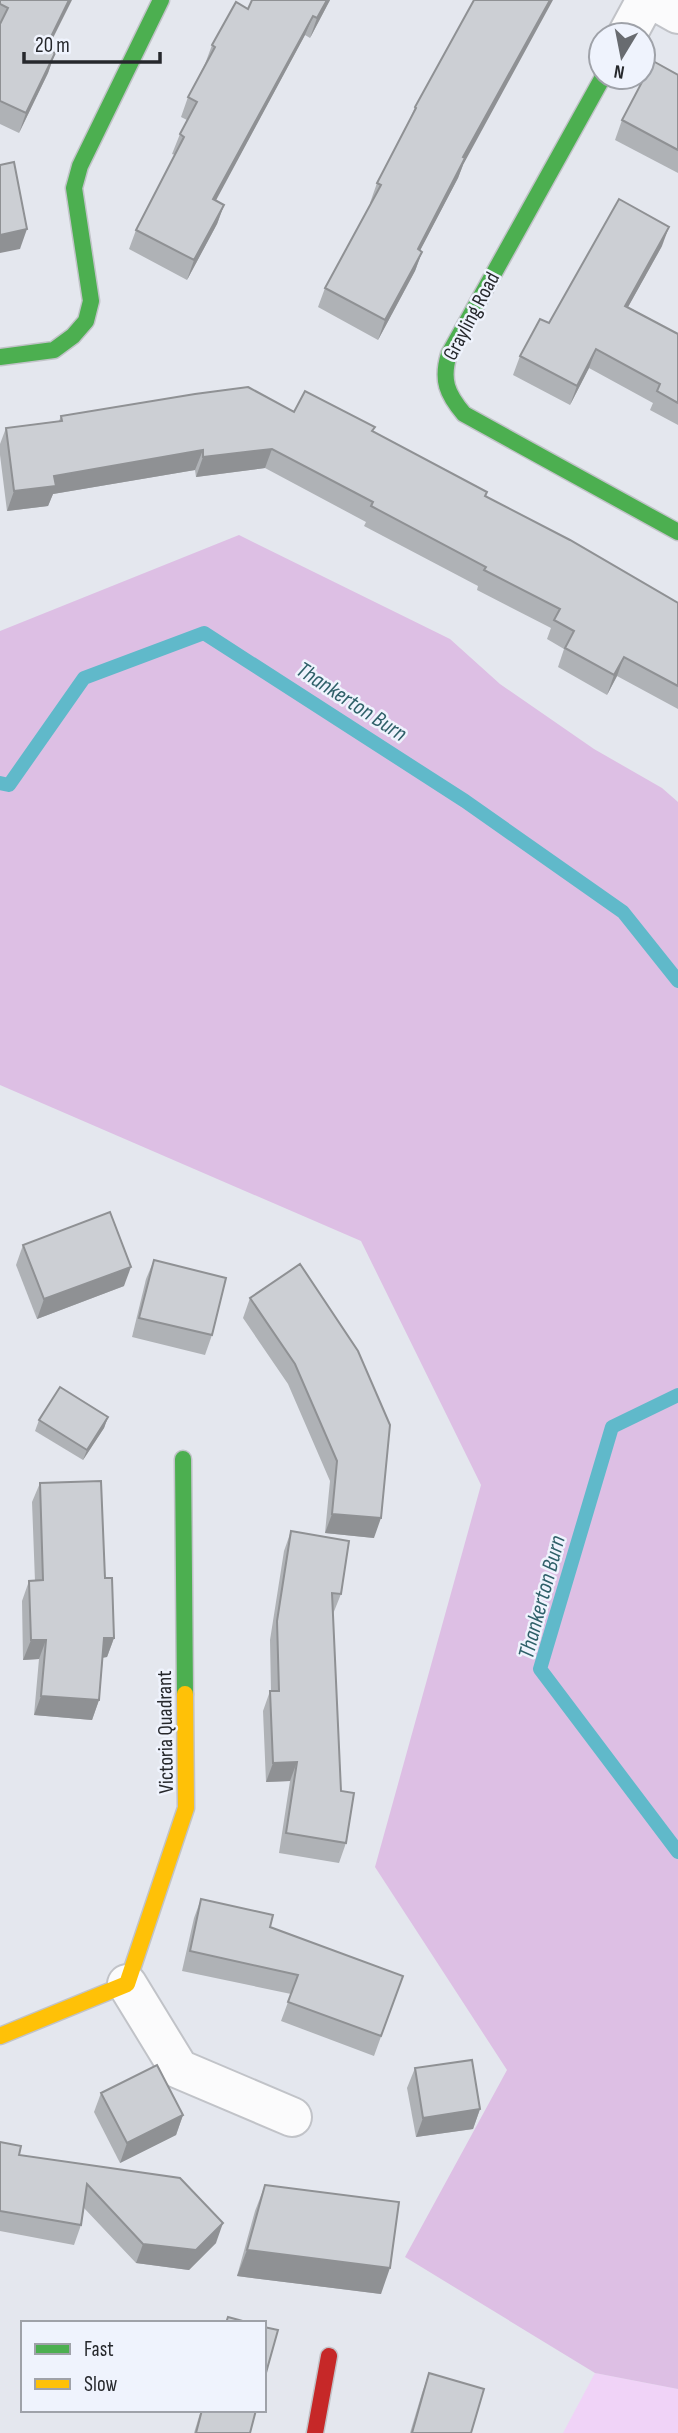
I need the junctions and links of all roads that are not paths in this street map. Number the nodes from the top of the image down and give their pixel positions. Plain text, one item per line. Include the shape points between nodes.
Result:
1 (161, 0) edge
2 (646, 0) edge
3 (653, 0) edge
4 (678, 14) edge
5 (635, 21) edge
6 (595, 91) edge
7 (0, 357) edge
8 (678, 532) edge
9 (183, 1459) dead end
10 (127, 1984) junction
11 (0, 2036) edge
12 (292, 2117) dead end
13 (329, 2356) dead end
14 (315, 2433) edge

1 - 7 street via 80,166 74,188 91,301 86,321 54,350
2 - 5 street
3 - 4 street
6 - 8 street, Grayling Road via 449,354 443,369 447,395 464,415
9 - 10 street, Victoria Quadrant via 186,1808
10 - 11 street
10 - 12 street via 178,2069
13 - 14 street

